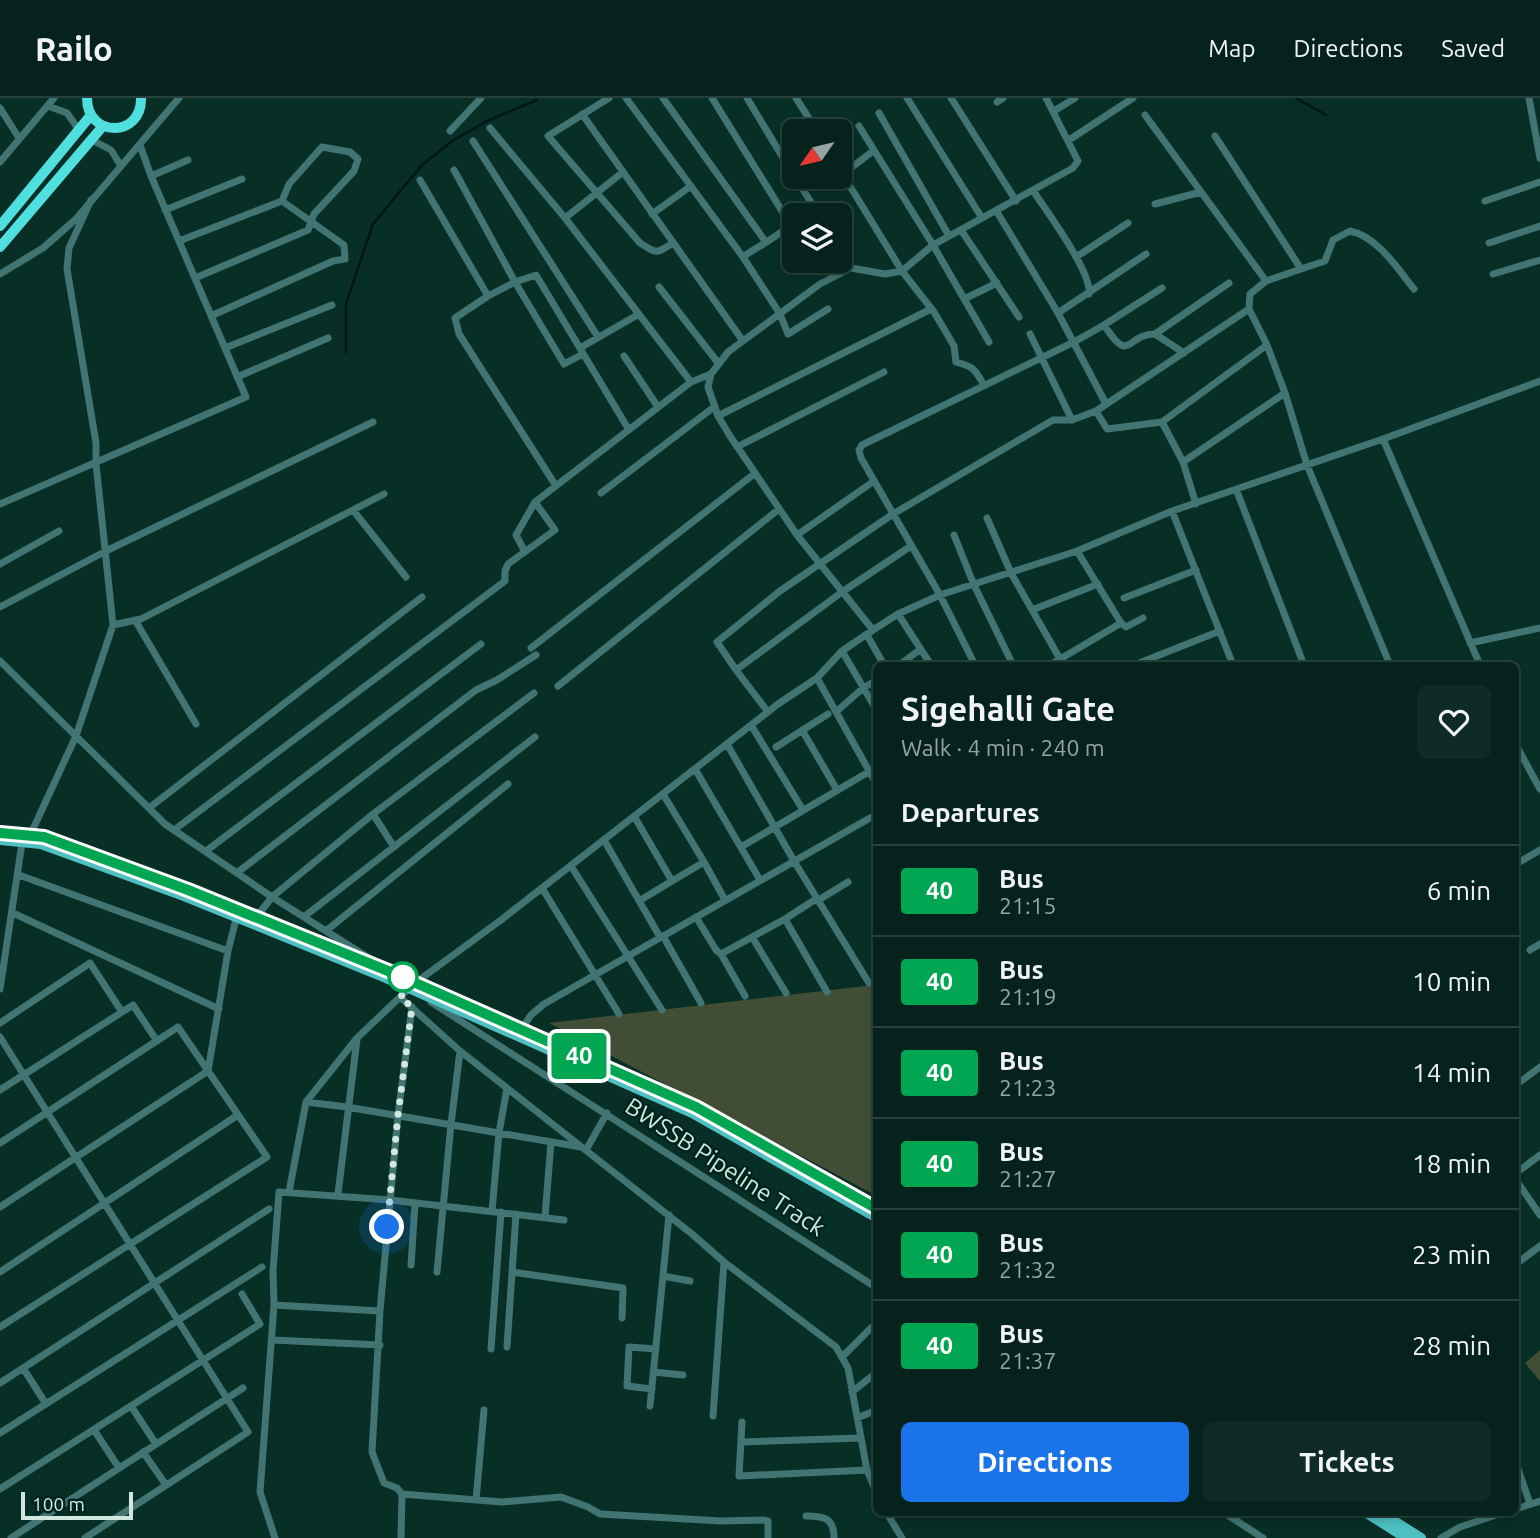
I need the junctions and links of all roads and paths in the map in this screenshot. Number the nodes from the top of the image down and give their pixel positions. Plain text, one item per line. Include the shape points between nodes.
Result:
1 (54, 98) edge
2 (87, 98) edge
3 (141, 98) edge
4 (179, 98) edge
5 (481, 98) edge
6 (609, 98) edge
7 (626, 98) edge
8 (663, 98) edge
9 (712, 98) edge
10 (747, 98) edge
11 (796, 98) edge
12 (907, 98) edge
13 (951, 98) edge
14 (1046, 98) edge
15 (1075, 98) edge
16 (1133, 98) edge
17 (1529, 98) edge
18 (48, 106) junction
19 (0, 108) edge
20 (1054, 111) junction
21 (879, 113) dead end
22 (582, 114) junction
23 (91, 115) junction
24 (1145, 115) dead end
25 (809, 119) edge
26 (103, 126) junction
27 (859, 126) dead end
28 (490, 128) dead end
29 (79, 130) junction
30 (450, 131) dead end
31 (1215, 136) dead end
32 (19, 138) junction
33 (92, 139) junction
34 (1069, 140) junction
35 (473, 141) dead end
36 (140, 145) junction
37 (873, 151) junction
38 (782, 155) edge
39 (1540, 158) edge
40 (188, 160) dead end
41 (0, 162) edge
42 (852, 165) edge
43 (121, 166) junction
44 (454, 170) dead end
45 (623, 172) junction
46 (151, 176) junction
47 (242, 179) dead end
48 (420, 180) dead end
49 (1540, 182) edge
50 (691, 187) junction
51 (851, 189) edge
52 (1034, 192) junction
53 (1201, 192) junction
54 (595, 193) junction
55 (91, 200) junction
56 (282, 201) junction
57 (1016, 201) junction
58 (1485, 201) dead end
59 (1155, 204) dead end
60 (166, 210) junction
61 (997, 212) junction
62 (652, 214) junction
63 (565, 218) junction
64 (982, 218) junction
65 (311, 223) junction
66 (1128, 223) dead end
67 (0, 226) edge
68 (1540, 226) edge
69 (961, 230) junction
70 (949, 236) junction
71 (179, 241) junction
72 (765, 241) junction
73 (673, 243) junction
74 (1489, 243) dead end
75 (933, 245) junction
76 (0, 247) edge
77 (1146, 254) dead end
78 (743, 257) junction
79 (1076, 257) junction
80 (1540, 260) edge
81 (852, 268) edge
82 (1301, 269) junction
83 (902, 271) junction
84 (841, 273) edge
85 (0, 274) edge
86 (1493, 274) dead end
87 (195, 278) junction
88 (1266, 281) junction
89 (515, 282) junction
90 (996, 283) junction
91 (1229, 283) dead end
92 (659, 287) dead end
93 (1162, 288) dead end
94 (1414, 289) dead end
95 (1089, 294) junction
96 (488, 296) junction
97 (964, 299) junction
98 (332, 305) dead end
99 (828, 309) dead end
100 (931, 309) junction
101 (1249, 310) junction
102 (1058, 313) junction
103 (639, 314) junction
104 (780, 314) junction
105 (211, 316) junction
106 (1019, 317) dead end
107 (1104, 325) junction
108 (1030, 334) dead end
109 (1155, 334) junction
110 (598, 337) junction
111 (328, 338) dead end
112 (743, 341) junction
113 (989, 342) dead end
114 (1074, 342) junction
115 (1267, 345) junction
116 (225, 348) junction
117 (581, 351) junction
118 (1184, 353) junction
119 (624, 356) dead end
120 (1042, 356) junction
121 (719, 364) junction
122 (884, 372) dead end
123 (711, 374) junction
124 (237, 377) junction
125 (1540, 381) edge
126 (691, 382) junction
127 (984, 385) junction
128 (1285, 393) junction
129 (1106, 404) junction
130 (658, 407) junction
131 (714, 407) junction
132 (1096, 411) junction
133 (718, 416) junction
134 (1073, 420) junction
135 (373, 422) dead end
136 (1162, 422) junction
137 (629, 430) junction
138 (1383, 439) junction
139 (737, 447) junction
140 (1183, 462) junction
141 (96, 464) junction
142 (1307, 465) junction
143 (754, 474) junction
144 (874, 481) junction
145 (556, 486) junction
146 (1236, 489) junction
147 (601, 493) dead end
148 (384, 494) dead end
149 (536, 502) junction
150 (0, 504) edge
151 (1196, 504) junction
152 (779, 509) junction
153 (353, 510) junction
154 (1172, 511) junction
155 (893, 514) junction
156 (987, 518) dead end
157 (59, 531) dead end
158 (954, 535) dead end
159 (797, 536) junction
160 (911, 546) junction
161 (106, 551) junction
162 (1077, 551) junction
163 (525, 552) junction
164 (819, 563) junction
165 (0, 564) edge
166 (1196, 570) junction
167 (1011, 573) junction
168 (405, 578) dead end
169 (1098, 584) junction
170 (974, 585) junction
171 (842, 593) junction
172 (940, 595) junction
173 (422, 597) dead end
174 (1124, 598) dead end
175 (0, 607) edge
176 (1032, 610) junction
177 (898, 614) junction
178 (1143, 618) dead end
179 (135, 620) junction
180 (1121, 623) junction
181 (113, 625) junction
182 (1540, 628) edge
183 (1220, 631) junction
184 (870, 632) junction
185 (1470, 643) junction
186 (481, 644) dead end
187 (921, 649) junction
188 (842, 652) junction
189 (1060, 659) junction
190 (0, 662) edge
191 (883, 662) edge
192 (903, 662) edge
193 (928, 662) edge
194 (974, 662) edge
195 (1012, 662) edge
196 (1055, 662) edge
197 (1142, 662) edge
198 (1232, 662) edge
199 (1303, 662) edge
200 (1389, 662) edge
201 (1479, 662) edge
202 (736, 670) junction
203 (817, 678) junction
204 (873, 682) edge
205 (558, 686) dead end
206 (863, 688) junction
207 (534, 693) dead end
208 (873, 704) edge
209 (837, 711) junction
210 (768, 712) junction
211 (828, 714) dead end
212 (196, 724) dead end
213 (751, 726) junction
214 (802, 730) junction
215 (76, 736) junction
216 (535, 737) dead end
217 (727, 744) junction
218 (776, 747) dead end
219 (1519, 750) edge
220 (695, 769) junction
221 (873, 770) edge
222 (869, 772) junction
223 (873, 778) edge
224 (508, 784) dead end
225 (1540, 789) edge
226 (837, 790) junction
227 (663, 794) junction
228 (149, 808) junction
229 (803, 810) junction
230 (373, 814) junction
231 (634, 816) junction
232 (873, 816) edge
233 (774, 827) junction
234 (174, 830) junction
235 (0, 833) edge
236 (25, 839) junction
237 (0, 840) edge
238 (604, 840) junction
239 (394, 847) junction
240 (741, 847) junction
241 (206, 850) junction
242 (1540, 850) edge
243 (794, 861) junction
244 (704, 862) junction
245 (1519, 862) edge
246 (571, 866) junction
247 (238, 872) junction
248 (19, 876) junction
249 (761, 880) junction
250 (673, 881) junction
251 (848, 882) dead end
252 (542, 888) junction
253 (272, 897) junction
254 (817, 900) junction
255 (639, 901) junction
256 (725, 901) junction
257 (13, 913) junction
258 (237, 914) junction
259 (305, 916) junction
260 (696, 917) junction
261 (785, 919) junction
262 (254, 921) junction
263 (327, 930) junction
264 (662, 937) junction
265 (752, 937) junction
266 (1540, 944) edge
267 (1530, 950) dead end
268 (228, 951) junction
269 (721, 954) junction
270 (629, 956) junction
271 (393, 973) junction
272 (595, 975) junction
273 (869, 983) dead end
274 (412, 986) junction
275 (0, 989) edge
276 (827, 992) dead end
277 (786, 993) dead end
278 (745, 996) dead end
279 (400, 997) junction
280 (701, 1003) dead end
281 (412, 1007) junction
282 (219, 1009) junction
283 (662, 1010) dead end
284 (122, 1012) junction
285 (619, 1014) dead end
286 (0, 1023) edge
287 (521, 1030) junction
288 (0, 1037) edge
289 (357, 1038) junction
290 (157, 1041) junction
291 (460, 1051) junction
292 (1540, 1067) edge
293 (208, 1071) junction
294 (24, 1075) junction
295 (1519, 1084) edge
296 (507, 1088) junction
297 (0, 1090) edge
298 (306, 1102) junction
299 (347, 1107) junction
300 (47, 1112) junction
301 (607, 1113) junction
302 (238, 1115) junction
303 (398, 1115) junction
304 (451, 1124) junction
305 (499, 1133) junction
306 (551, 1142) junction
307 (0, 1143) edge
308 (584, 1148) junction
309 (1540, 1155) edge
310 (76, 1157) junction
311 (1519, 1171) edge
312 (1519, 1184) edge
313 (289, 1192) junction
314 (338, 1195) junction
315 (390, 1199) junction
316 (104, 1203) junction
317 (415, 1203) junction
318 (443, 1206) junction
319 (0, 1207) edge
320 (873, 1207) edge
321 (269, 1209) dead end
322 (492, 1211) junction
323 (501, 1212) junction
324 (516, 1214) junction
325 (1540, 1214) edge
326 (669, 1215) junction
327 (873, 1216) edge
328 (545, 1217) junction
329 (565, 1220) dead end
330 (130, 1244) junction
331 (1540, 1246) edge
332 (724, 1262) junction
333 (1519, 1262) edge
334 (411, 1265) dead end
335 (262, 1268) dead end
336 (0, 1272) edge
337 (437, 1272) dead end
338 (512, 1272) junction
339 (663, 1276) junction
340 (690, 1281) dead end
341 (154, 1283) junction
342 (873, 1285) edge
343 (242, 1294) dead end
344 (274, 1305) junction
345 (380, 1311) junction
346 (622, 1318) dead end
347 (178, 1321) junction
348 (873, 1326) edge
349 (0, 1327) edge
350 (272, 1340) junction
351 (380, 1345) junction
352 (507, 1347) dead end
353 (491, 1349) dead end
354 (656, 1349) junction
355 (842, 1357) junction
356 (203, 1360) junction
357 (23, 1368) junction
358 (653, 1373) junction
359 (683, 1375) dead end
360 (873, 1375) edge
361 (0, 1382) edge
362 (243, 1388) dead end
363 (652, 1389) junction
364 (852, 1391) junction
365 (226, 1398) junction
366 (46, 1404) junction
367 (131, 1406) junction
368 (650, 1406) dead end
369 (484, 1410) dead end
370 (873, 1412) edge
371 (713, 1416) dead end
372 (857, 1418) junction
373 (742, 1422) dead end
374 (93, 1430) junction
375 (0, 1433) edge
376 (861, 1438) junction
377 (741, 1442) junction
378 (156, 1444) junction
379 (143, 1452) junction
380 (119, 1468) junction
381 (867, 1470) junction
382 (1519, 1472) edge
383 (873, 1484) edge
384 (166, 1485) junction
385 (0, 1489) edge
386 (402, 1494) junction
387 (477, 1500) junction
388 (1540, 1502) edge
389 (1530, 1504) junction
390 (1519, 1508) edge
391 (806, 1516) dead end
392 (889, 1516) edge
393 (1229, 1516) edge
394 (1371, 1516) edge
395 (1386, 1516) edge
396 (1493, 1516) edge
397 (1252, 1531) junction
398 (11, 1538) edge
399 (85, 1538) edge
400 (275, 1538) edge
401 (401, 1538) edge
402 (768, 1538) edge
403 (834, 1538) edge
404 (902, 1538) edge
405 (1246, 1538) edge
406 (1263, 1538) edge
407 (1406, 1538) edge
408 (1421, 1538) edge
409 (1441, 1538) edge

1 - 18 street
2 - 23 highway
3 - 26 highway via 131,122 116,129
4 - 36 street
5 - 30 street
6 - 22 street
7 - 50 street
8 - 72 street
9 - 72 street via 790,224
10 - 38 street
11 - 25 street
12 - 64 street
13 - 57 street
14 - 20 street
15 - 20 street
16 - 34 street
17 - 39 street
18 - 29 street via 67,113
18 - 32 street
19 - 32 street
20 - 34 street
21 - 70 street
22 - 45 street
22 - 54 street via 548,136
23 - 26 highway
23 - 29 highway
24 - 53 street
26 - 33 highway
27 - 37 street
28 - 63 street
29 - 67 highway
31 - 82 street
32 - 41 street
33 - 43 street via 111,150
33 - 76 highway
34 - 52 street via 1078,161
35 - 110 street
36 - 43 street
36 - 46 street
37 - 42 street
37 - 75 street
40 - 46 street
43 - 55 street
44 - 89 street
45 - 54 street
45 - 62 street
46 - 60 street
47 - 60 street
48 - 96 street
49 - 58 street
50 - 62 street
50 - 78 street
51 - 83 street
52 - 57 street
52 - 79 street
53 - 59 street
53 - 88 street
54 - 63 street
54 - 73 street via 640,243 654,252
55 - 85 street via 52,241
55 - 141 street via 69,248 67,269
56 - 65 street
56 - 65 street via 289,184 322,147 356,155 359,162 354,171
56 - 71 street
57 - 61 street
60 - 71 street
61 - 64 street
61 - 102 street
62 - 73 street
63 - 103 street
64 - 69 street
65 - 87 street via 308,230
65 - 105 street via 344,245 345,260 333,261
66 - 79 street
68 - 74 street
69 - 70 street
69 - 90 street
70 - 75 street
71 - 87 street
72 - 78 street
73 - 112 street
75 - 83 street
75 - 97 street
77 - 95 street
78 - 104 street
79 - 95 street
80 - 86 street
81 - 83 street via 885,274
82 - 88 street
82 - 94 street via 1325,261 1333,240 1350,231 1381,250
83 - 100 street
84 - 104 street
87 - 105 street
88 - 101 street via 1250,294
89 - 96 street
89 - 117 street via 536,275
89 - 117 street via 564,364
90 - 97 street
90 - 106 street
91 - 109 street
92 - 121 street
93 - 107 street
95 - 102 street
96 - 145 street via 454,318 459,334
97 - 113 street
98 - 116 street
99 - 104 street via 788,334
100 - 127 street via 954,346 956,362 973,368
100 - 133 street
101 - 115 street
101 - 118 street
102 - 114 street
103 - 110 street
103 - 126 street
104 - 112 street
105 - 116 street
107 - 109 street via 1121,346
107 - 114 street
108 - 120 street
109 - 118 street
110 - 117 street
111 - 124 street
112 - 121 street
114 - 120 street
114 - 129 street
115 - 128 street
115 - 136 street
116 - 124 street
117 - 137 street
118 - 129 street
119 - 130 street
120 - 127 street
120 - 134 street
121 - 123 street
122 - 139 street
123 - 126 street
123 - 131 street via 708,387
124 - 141 street via 246,397
125 - 138 street
126 - 130 street
127 - 144 street via 862,445 861,457
128 - 140 street
128 - 142 street
129 - 132 street
130 - 137 street
131 - 133 street
131 - 147 street
132 - 134 street
132 - 136 street via 1107,429
133 - 139 street
134 - 155 street via 1053,420
135 - 161 street
136 - 140 street
137 - 145 street
138 - 142 street
138 - 185 street
139 - 143 street
140 - 151 street
141 - 150 street
141 - 161 street
142 - 146 street
142 - 200 street
143 - 152 street
143 - 247 street via 497,680 476,690
144 - 155 street
144 - 159 street
145 - 149 street
146 - 151 street
146 - 199 street
148 - 153 street
149 - 163 street via 516,535
149 - 163 street via 555,530
151 - 154 street
152 - 159 street
152 - 205 street
153 - 168 street
153 - 179 street
154 - 162 street
154 - 166 street
155 - 160 street
155 - 164 street
156 - 167 street
157 - 165 street
158 - 170 street
159 - 164 street
160 - 171 street
160 - 172 street
161 - 175 street
161 - 181 street
162 - 167 street
162 - 169 street
163 - 234 street via 508,564 505,581
164 - 171 street
164 - 202 street via 718,640
166 - 174 street
166 - 183 street
167 - 170 street
167 - 176 street
169 - 176 street
169 - 180 street
170 - 172 street
170 - 195 street
171 - 184 street
171 - 202 street
172 - 177 street
172 - 194 street
173 - 228 street
176 - 189 street
177 - 184 street
177 - 187 street
178 - 180 street via 1126,626
179 - 181 street
179 - 212 street
180 - 189 street
181 - 215 street
182 - 185 street
183 - 197 street
183 - 198 street
184 - 188 street
184 - 191 street
185 - 201 street
186 - 241 street
187 - 192 street
187 - 193 street
188 - 203 street
188 - 206 street
189 - 196 street
190 - 215 street
202 - 210 street
203 - 209 street
203 - 210 street
204 - 206 street
206 - 208 street
206 - 209 street
207 - 230 street
209 - 222 street
210 - 213 street
211 - 214 street
213 - 217 street
213 - 229 street
214 - 218 street
214 - 226 street
215 - 228 street
215 - 236 street
216 - 239 street
217 - 220 street
217 - 233 street
219 - 225 street
220 - 227 street
220 - 240 street
221 - 222 street
222 - 223 street
222 - 226 street
224 - 263 street
226 - 229 street
227 - 231 street
227 - 244 street
228 - 234 street
229 - 233 street
230 - 239 street
230 - 253 street
231 - 238 street
231 - 250 street
232 - 243 street
233 - 240 street
233 - 243 street
234 - 241 street
235 - 236 main road
236 - 237 main road
236 - 248 street
236 - 258 main road
238 - 246 street
238 - 255 street
239 - 259 street
240 - 249 street
241 - 247 street
242 - 245 street
243 - 249 street
243 - 254 street
244 - 250 street
244 - 256 street
246 - 252 street
246 - 270 street
247 - 253 street
248 - 257 street
248 - 268 street
249 - 256 street
250 - 255 street
251 - 254 street
252 - 272 street
252 - 274 street
253 - 259 street
253 - 262 street
254 - 261 street
254 - 273 street
255 - 264 street
256 - 260 street
257 - 275 street
257 - 282 street
258 - 262 main road
258 - 268 street
259 - 263 street
260 - 264 street
260 - 269 street
261 - 265 street
261 - 276 street
262 - 271 main road
262 - 274 main road
263 - 271 street
264 - 270 street
264 - 280 street
265 - 269 street
265 - 277 street
266 - 267 street
268 - 282 street
269 - 278 street
270 - 272 street
270 - 283 street
271 - 274 main road
272 - 285 street
272 - 287 street via 544,1004
274 - 279 street
274 - 287 main road
274 - 301 street, BWSSB Pipeline Track
274 - 327 main road via 692,1113
279 - 281 street
279 - 289 street
281 - 291 street
281 - 303 street
282 - 293 street
284 - 286 street via 90,963
284 - 290 street via 133,1005
284 - 294 street
287 - 320 main road via 696,1107
288 - 294 street
289 - 298 street
289 - 299 street
290 - 293 street via 178,1027
290 - 300 street
291 - 296 street
291 - 304 street
292 - 295 street
293 - 302 street
293 - 310 street
294 - 297 street
294 - 300 street
296 - 305 street
296 - 308 street
298 - 299 street
298 - 313 street
299 - 303 street
299 - 314 street
300 - 307 street
300 - 310 street
301 - 308 street
301 - 342 street, BWSSB Pipeline Track
302 - 316 street
302 - 330 street via 267,1157
303 - 304 street
303 - 315 street
304 - 305 street
304 - 318 street
305 - 306 street
305 - 322 street
306 - 308 street
306 - 328 street
308 - 326 street
309 - 311 street
310 - 316 street
310 - 319 street
312 - 325 street
313 - 314 street
313 - 344 street via 279,1192
314 - 315 street
315 - 317 street
315 - 345 street
316 - 330 street
316 - 336 street
317 - 318 street
317 - 334 street
318 - 322 street
318 - 337 street
321 - 341 street
322 - 323 street
323 - 324 street
323 - 353 street
324 - 328 street
324 - 338 street
326 - 332 street
326 - 339 street
328 - 329 street
330 - 341 street
330 - 349 street
331 - 333 street
332 - 355 street via 836,1347
332 - 371 street
335 - 347 street
338 - 346 street via 623,1288
338 - 352 street
339 - 340 street
339 - 354 street
341 - 347 street
341 - 357 street
343 - 356 street via 260,1324
344 - 345 street
344 - 350 street
345 - 351 street
347 - 356 street
347 - 366 street
348 - 355 street
350 - 351 street
350 - 400 street via 260,1492
351 - 386 street via 372,1452 384,1483
354 - 358 street
354 - 363 street via 629,1347 627,1386
355 - 364 street
356 - 365 street
356 - 367 street
357 - 361 street
357 - 366 street
358 - 359 street
358 - 363 street
360 - 364 street
362 - 365 street
363 - 368 street
364 - 372 street
365 - 378 street
365 - 384 street via 248,1432
366 - 375 street
367 - 374 street
367 - 378 street
369 - 387 street
370 - 372 street
372 - 376 street
373 - 377 street
374 - 380 street
374 - 385 street
376 - 377 street
376 - 381 street
377 - 381 street via 740,1476
378 - 379 street
379 - 380 street
379 - 384 street
380 - 398 street
381 - 383 street
382 - 389 street
384 - 399 street
386 - 387 street
386 - 401 street
387 - 402 street via 561,1497 600,1514 763,1520 768,1521
388 - 389 street
389 - 390 street
391 - 403 street via 828,1518
392 - 404 street
393 - 397 street
394 - 407 main road
395 - 408 main road
396 - 409 street
397 - 405 street
397 - 406 street

